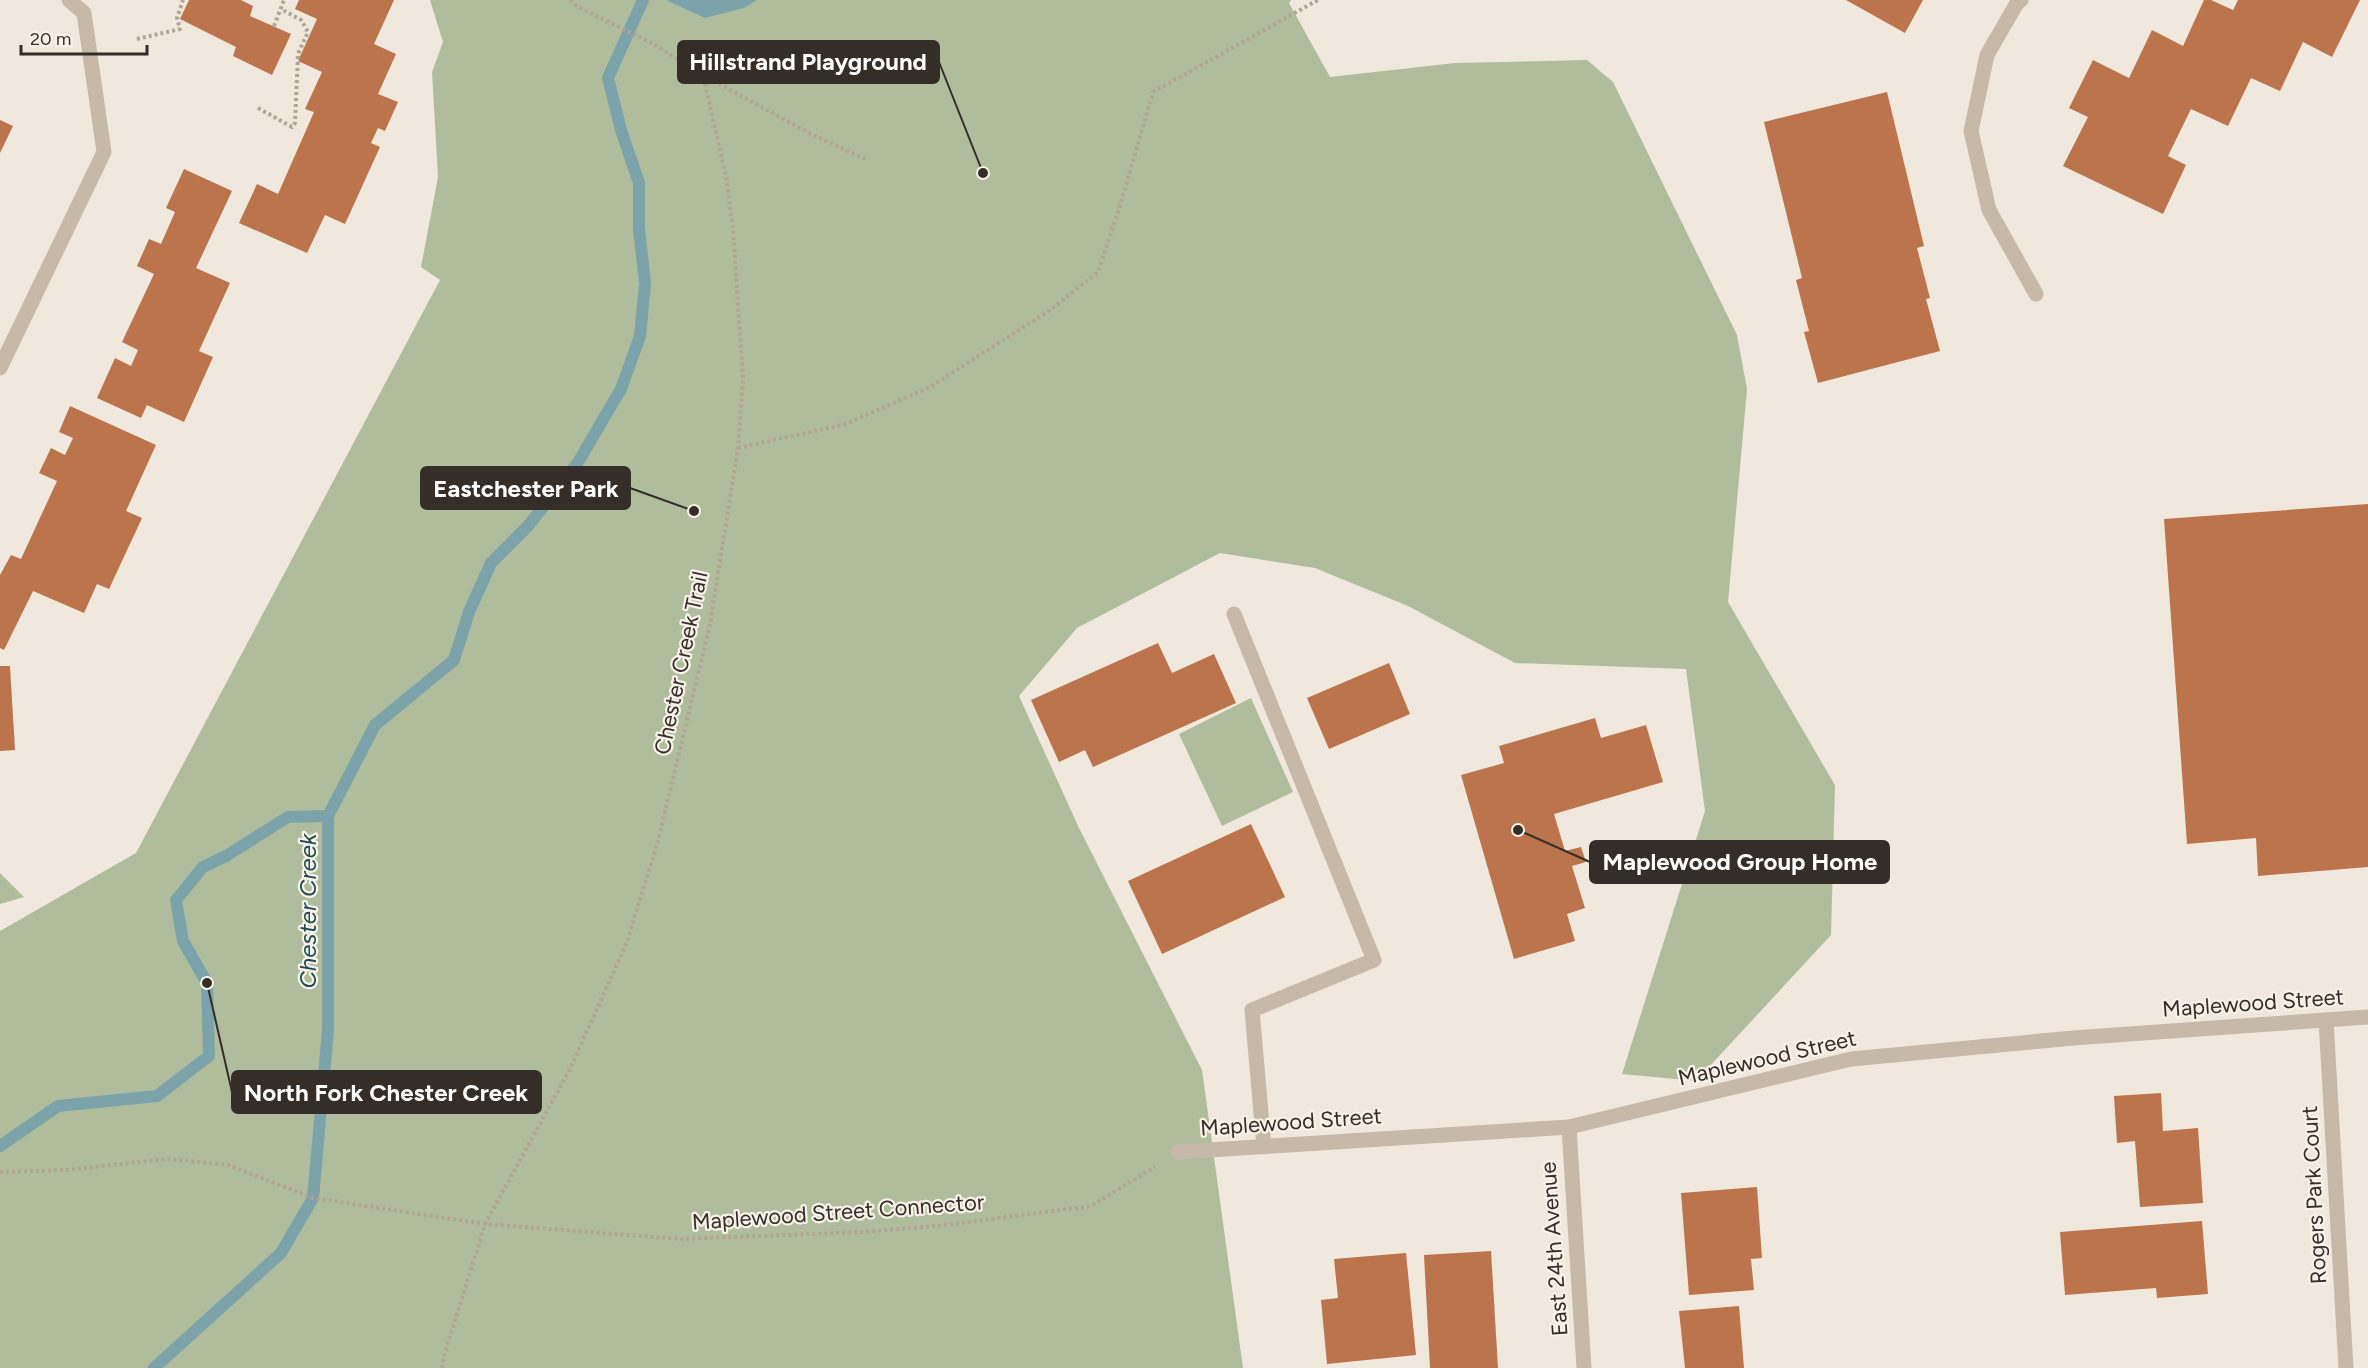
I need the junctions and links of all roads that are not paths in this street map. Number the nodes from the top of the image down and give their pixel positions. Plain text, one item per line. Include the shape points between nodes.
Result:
1 (69, 0) edge
2 (2021, 0) edge
3 (2036, 294) dead end
4 (0, 368) edge
5 (1234, 614) dead end
6 (2368, 1017) edge
7 (2326, 1020) junction
8 (1569, 1127) junction
9 (1264, 1147) junction
10 (1178, 1152) road end
11 (1584, 1368) edge
12 (2346, 1368) edge

1 - 4 street via 84,13 104,152
2 - 3 street via 1987,55 1971,131 1989,210
5 - 9 street via 1374,960 1252,1010
6 - 7 street, Maplewood Street
7 - 8 street, Maplewood Street via 1851,1059
7 - 12 street, Rogers Park Court
8 - 9 street, Maplewood Street
8 - 11 street, East 24th Avenue
9 - 10 street, Maplewood Street

